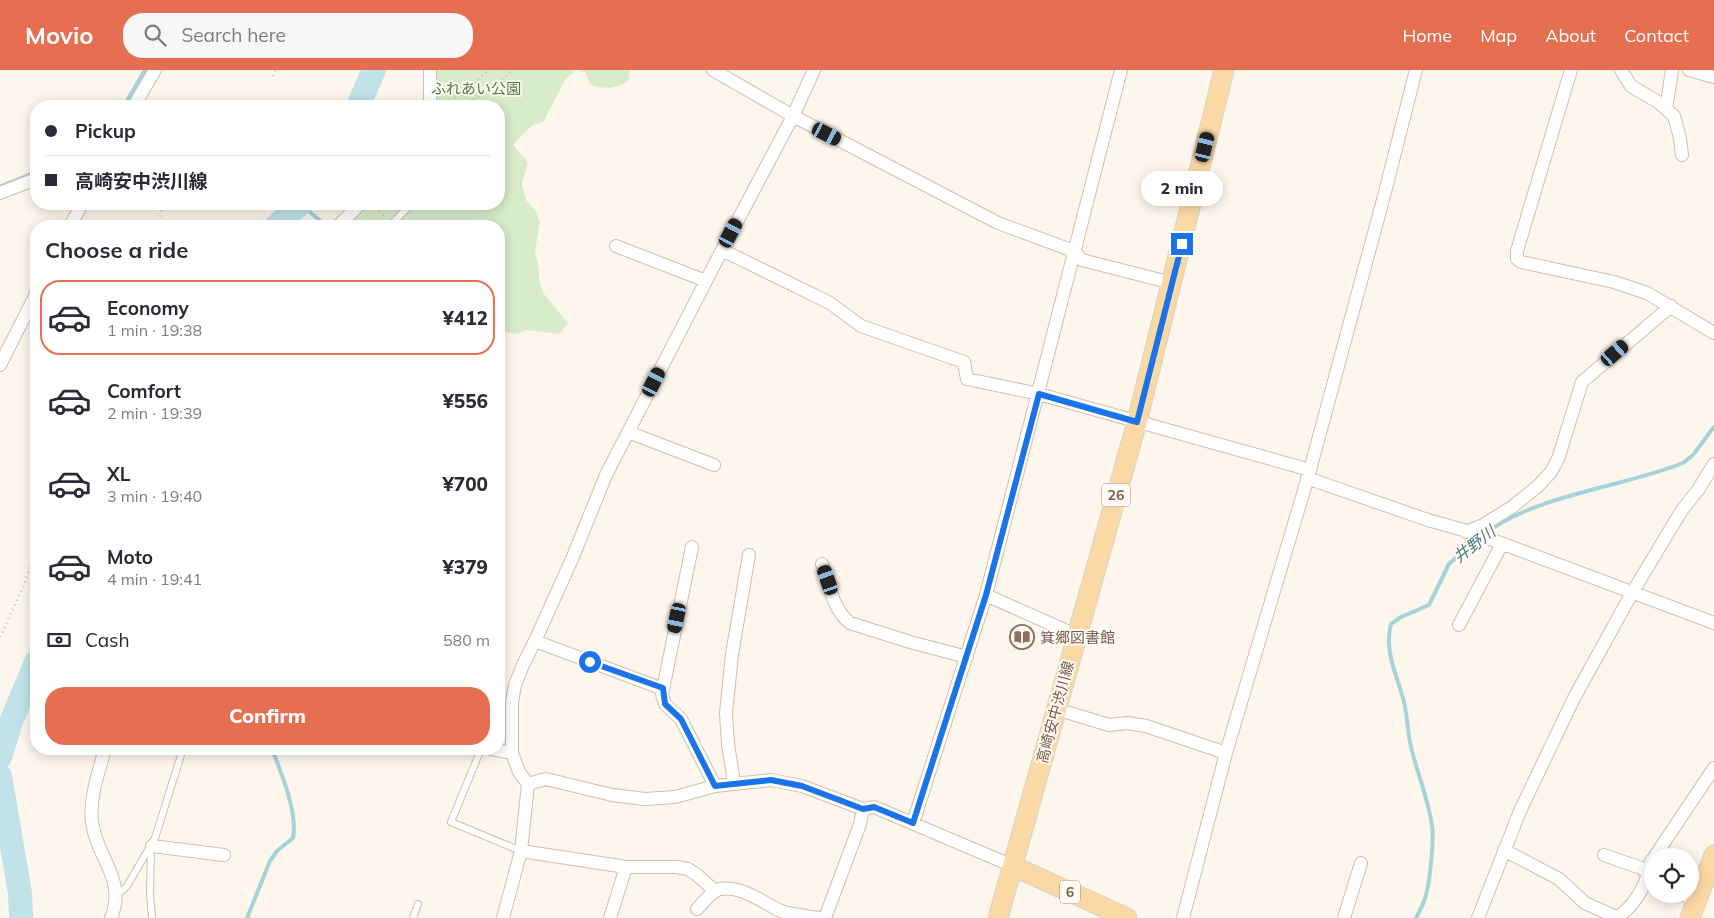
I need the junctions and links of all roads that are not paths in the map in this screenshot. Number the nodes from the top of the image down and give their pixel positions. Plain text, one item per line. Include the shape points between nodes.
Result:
1 (155, 70) edge
2 (430, 70) edge
3 (713, 70) edge
4 (814, 70) edge
5 (1121, 70) edge
6 (1224, 70) edge
7 (1416, 70) edge
8 (1571, 70) edge
9 (1621, 70) edge
10 (1672, 70) edge
11 (1689, 70) edge
12 (1714, 77) edge
13 (138, 100) edge
14 (430, 100) edge
15 (1666, 109) junction
16 (793, 116) junction
17 (1682, 154) dead end
18 (30, 181) edge
19 (0, 193) edge
20 (354, 210) edge
21 (405, 210) edge
22 (344, 220) edge
23 (396, 220) edge
24 (616, 246) dead end
25 (722, 250) junction
26 (1074, 251) junction
27 (706, 281) junction
28 (1172, 283) junction
29 (30, 306) edge
30 (1671, 306) junction
31 (1714, 333) edge
32 (0, 365) edge
33 (1039, 394) junction
34 (1137, 422) junction
35 (628, 432) junction
36 (1714, 464) edge
37 (714, 465) dead end
38 (1309, 474) junction
39 (1470, 533) junction
40 (1502, 544) junction
41 (692, 547) dead end
42 (749, 555) dead end
43 (822, 564) dead end
44 (1632, 593) junction
45 (986, 595) junction
46 (1714, 622) edge
47 (1458, 625) dead end
48 (1076, 635) junction
49 (535, 641) junction
50 (967, 657) junction
51 (663, 688) junction
52 (1056, 708) junction
53 (505, 752) edge
54 (512, 753) junction
55 (1226, 753) junction
56 (104, 755) edge
57 (181, 755) edge
58 (479, 755) edge
59 (1714, 768) edge
60 (734, 783) junction
61 (528, 784) junction
62 (715, 786) junction
63 (863, 809) junction
64 (913, 823) junction
65 (152, 846) junction
66 (1660, 848) edge
67 (1504, 850) junction
68 (521, 851) junction
69 (224, 855) dead end
70 (1604, 855) dead end
71 (1714, 855) edge
72 (1361, 862) dead end
73 (1013, 866) junction
74 (626, 868) junction
75 (1644, 870) edge
76 (1644, 886) edge
77 (715, 891) junction
78 (116, 892) junction
79 (418, 904) dead end
80 (1690, 904) edge
81 (697, 909) dead end
82 (111, 918) edge
83 (152, 918) edge
84 (413, 918) edge
85 (503, 918) edge
86 (610, 918) edge
87 (819, 918) edge
88 (825, 918) edge
89 (998, 918) edge
90 (1127, 918) edge
91 (1183, 918) edge
92 (1344, 918) edge
93 (1478, 918) edge

1 - 13 street
2 - 14 street
3 - 16 street
4 - 16 street
5 - 26 street
6 - 28 main road, 高崎安中渋川線 / 26
7 - 38 street
8 - 30 street via 1517,259 1628,286
9 - 15 street via 1632,86
10 - 15 street
11 - 12 street
15 - 17 street via 1674,116
16 - 25 street
16 - 26 street via 998,224
18 - 19 street
20 - 22 street
21 - 23 lane
24 - 27 street
25 - 27 street
25 - 33 street via 830,303 861,326 964,362 967,379
26 - 28 street via 1082,260
26 - 33 street
27 - 35 street
28 - 34 main road, 高崎安中渋川線 / 26
29 - 32 street
30 - 31 street
30 - 39 street via 1582,382 1558,460 1551,472 1512,507
33 - 34 street
33 - 45 street
34 - 38 street
34 - 48 main road, 高崎安中渋川線 / 26
35 - 37 street
35 - 49 street via 606,475
36 - 44 street
38 - 39 street
38 - 55 street
39 - 40 street
40 - 44 street
40 - 47 street
41 - 51 street
42 - 60 street via 732,654 726,714
43 - 50 street via 839,611 850,623
44 - 46 street
44 - 67 street via 1574,698
45 - 48 street
45 - 50 street
48 - 52 main road, 高崎安中渋川線 / 26
49 - 51 street
49 - 54 street via 523,665 512,702
50 - 64 street
51 - 62 street via 665,704 681,719
52 - 55 street via 1109,725 1127,722 1146,726
52 - 73 main road, 高崎安中渋川線 / 26
53 - 54 street
54 - 61 street
55 - 91 street
56 - 78 street via 93,798 92,821
57 - 65 lane
58 - 68 lane via 451,822
59 - 66 street
60 - 62 street
60 - 63 street via 771,780 802,786
61 - 62 street via 546,779 612,795 645,799 675,797
61 - 68 street
63 - 64 street via 874,807
63 - 88 street
64 - 73 street
65 - 69 street
65 - 78 lane via 127,886
65 - 83 lane
67 - 76 street via 1559,879 1585,903 1616,917 1623,914
67 - 93 street
68 - 74 street
68 - 85 street
70 - 75 street
71 - 80 main road
72 - 92 street
73 - 89 main road, 高崎安中渋川線 / 26
73 - 90 main road, 6
74 - 77 street via 688,869
74 - 86 street
77 - 81 street
77 - 87 street via 735,890 782,911
78 - 82 street
79 - 84 lane

